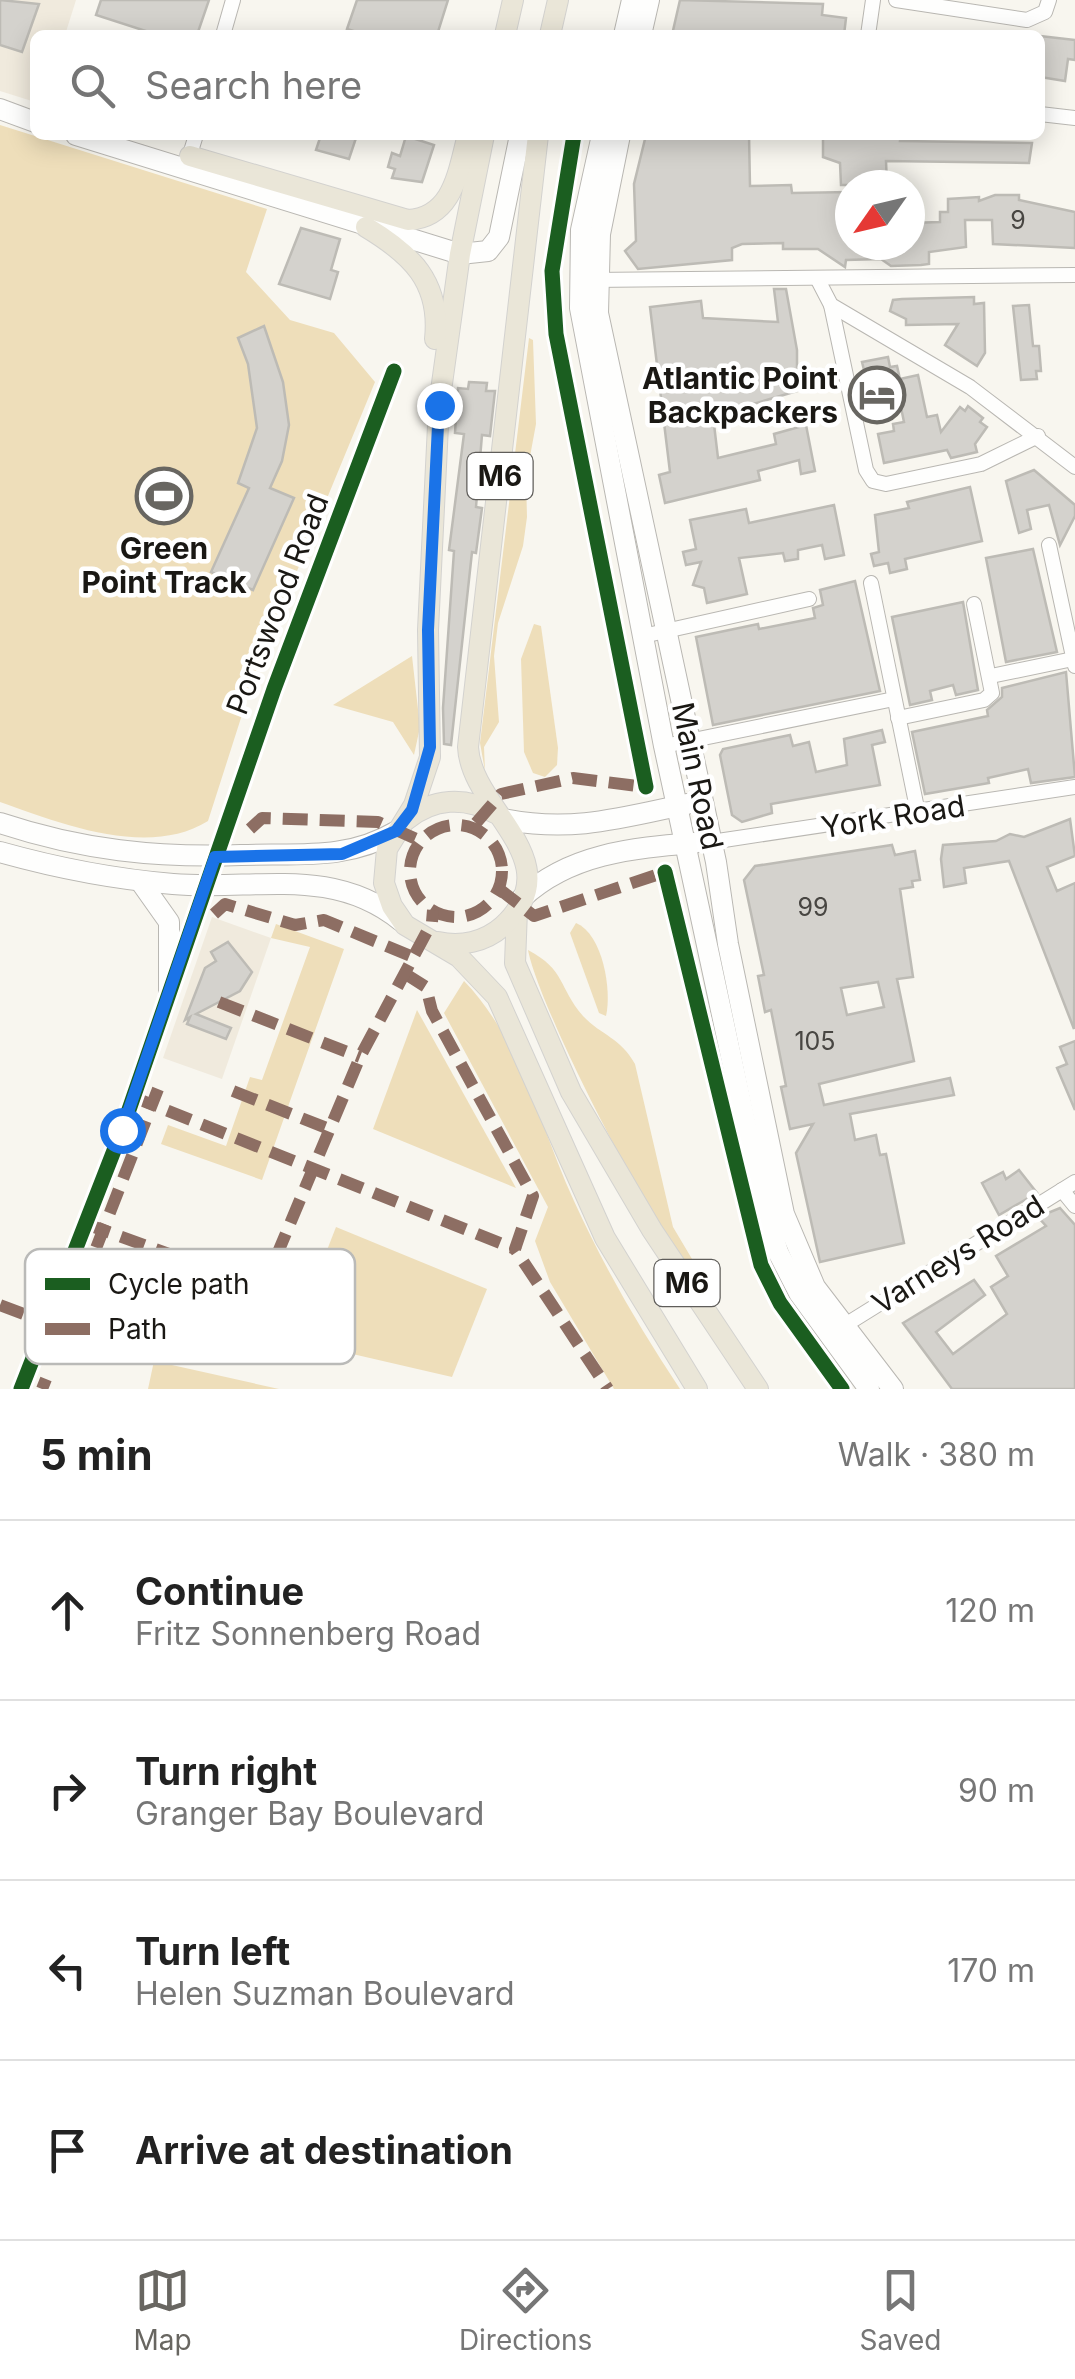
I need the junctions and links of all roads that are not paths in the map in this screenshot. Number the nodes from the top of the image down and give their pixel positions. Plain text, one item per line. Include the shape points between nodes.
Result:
1 (233, 0) edge
2 (513, 0) edge
3 (558, 0) edge
4 (632, 0) edge
5 (649, 0) edge
6 (873, 0) edge
7 (896, 0) edge
8 (1049, 0) edge
9 (224, 30) edge
10 (506, 30) edge
11 (551, 30) edge
12 (625, 30) edge
13 (642, 30) edge
14 (869, 30) edge
15 (0, 100) edge
16 (30, 109) edge
17 (0, 110) edge
18 (1045, 115) edge
19 (1075, 118) edge
20 (30, 120) edge
21 (96, 140) edge
22 (133, 140) edge
23 (195, 140) edge
24 (466, 140) edge
25 (483, 140) edge
26 (519, 140) edge
27 (537, 140) edge
28 (601, 140) edge
29 (619, 140) edge
30 (188, 163) junction
31 (366, 227) junction
32 (460, 254) junction
33 (1075, 275) edge
34 (588, 280) junction
35 (818, 280) junction
36 (832, 305) junction
37 (394, 371) dead end
38 (439, 405) junction
39 (1038, 436) junction
40 (617, 453) junction
41 (1075, 467) edge
42 (1049, 545) dead end
43 (871, 583) dead end
44 (809, 600) dead end
45 (974, 604) dead end
46 (668, 630) junction
47 (643, 636) junction
48 (1074, 662) edge
49 (991, 676) junction
50 (894, 699) junction
51 (898, 718) junction
52 (689, 740) junction
53 (664, 746) junction
54 (1075, 787) edge
55 (702, 801) junction
56 (677, 806) junction
57 (918, 813) junction
58 (502, 819) junction
59 (0, 824) edge
60 (401, 826) junction
61 (711, 842) junction
62 (685, 844) junction
63 (0, 852) edge
64 (215, 857) junction
65 (140, 880) junction
66 (204, 886) junction
67 (520, 903) junction
68 (403, 922) junction
69 (431, 940) junction
70 (169, 991) junction
71 (1068, 1186) edge
72 (1075, 1206) edge
73 (76, 1249) edge
74 (842, 1327) junction
75 (31, 1364) edge
76 (21, 1389) edge
77 (697, 1389) edge
78 (758, 1389) edge
79 (869, 1389) edge
80 (893, 1389) edge

1 - 9 street
2 - 10 main road
3 - 11 main road
4 - 12 main road
5 - 13 main road
6 - 14 street
7 - 8 street via 1032,20
15 - 16 main road
17 - 20 main road
18 - 19 street
21 - 30 main road
22 - 30 main road
23 - 30 street
24 - 30 main road via 446,202 417,220
25 - 32 main road, M6
26 - 32 main road via 499,237 488,251
27 - 58 main road, M6 via 468,747 477,783
28 - 34 main road, Main Road via 582,230
29 - 34 main road, Main Road
30 - 31 main road
31 - 32 main road
31 - 38 main road via 413,259 428,284
32 - 38 main road, M6
33 - 35 street
34 - 35 street
34 - 40 main road, Main Road
35 - 36 street
36 - 39 street via 970,386
36 - 39 street via 873,481 886,484 980,464
37 - 64 street, Portswood Road
38 - 60 main road, M6 via 428,630 430,747 425,778
39 - 41 street
40 - 46 main road, Main Road
40 - 47 main road, Main Road
42 - 48 street
43 - 50 street
44 - 46 street
45 - 49 street
46 - 47 street
46 - 52 main road, Main Road
47 - 53 main road, Main Road
48 - 49 street
49 - 51 street via 992,694 984,700
50 - 51 street
50 - 52 street
51 - 57 street
52 - 53 street
52 - 55 main road, Main Road
53 - 56 main road, Main Road
54 - 57 street, York Road
55 - 56 main road
55 - 61 main road, Main Road
56 - 58 main road via 579,826
56 - 62 main road, Main Road
57 - 61 street, York Road
58 - 60 main road via 453,801 426,807
58 - 67 main road, M6 via 524,856
59 - 64 main road via 102,850
60 - 64 main road via 342,854
60 - 68 main road, M6 via 386,852 384,876
61 - 62 main road
61 - 74 main road, Main Road via 784,1214 804,1268
62 - 67 main road via 560,868
62 - 79 main road, Main Road via 774,1242 805,1304
63 - 65 main road
64 - 66 street, Portswood Road
65 - 66 main road
65 - 70 main road via 170,922
66 - 68 main road via 339,888 374,900
66 - 70 street, Portswood Road
67 - 69 main road via 500,928 477,941
67 - 78 main road, M6 via 515,963 571,1092
68 - 69 main road, M6
69 - 77 main road, M6 via 474,969 497,997 605,1238
70 - 73 street, Portswood Road
71 - 72 street
71 - 74 street, Varneys Road
74 - 80 main road, Main Road
75 - 76 street, Portswood Road

